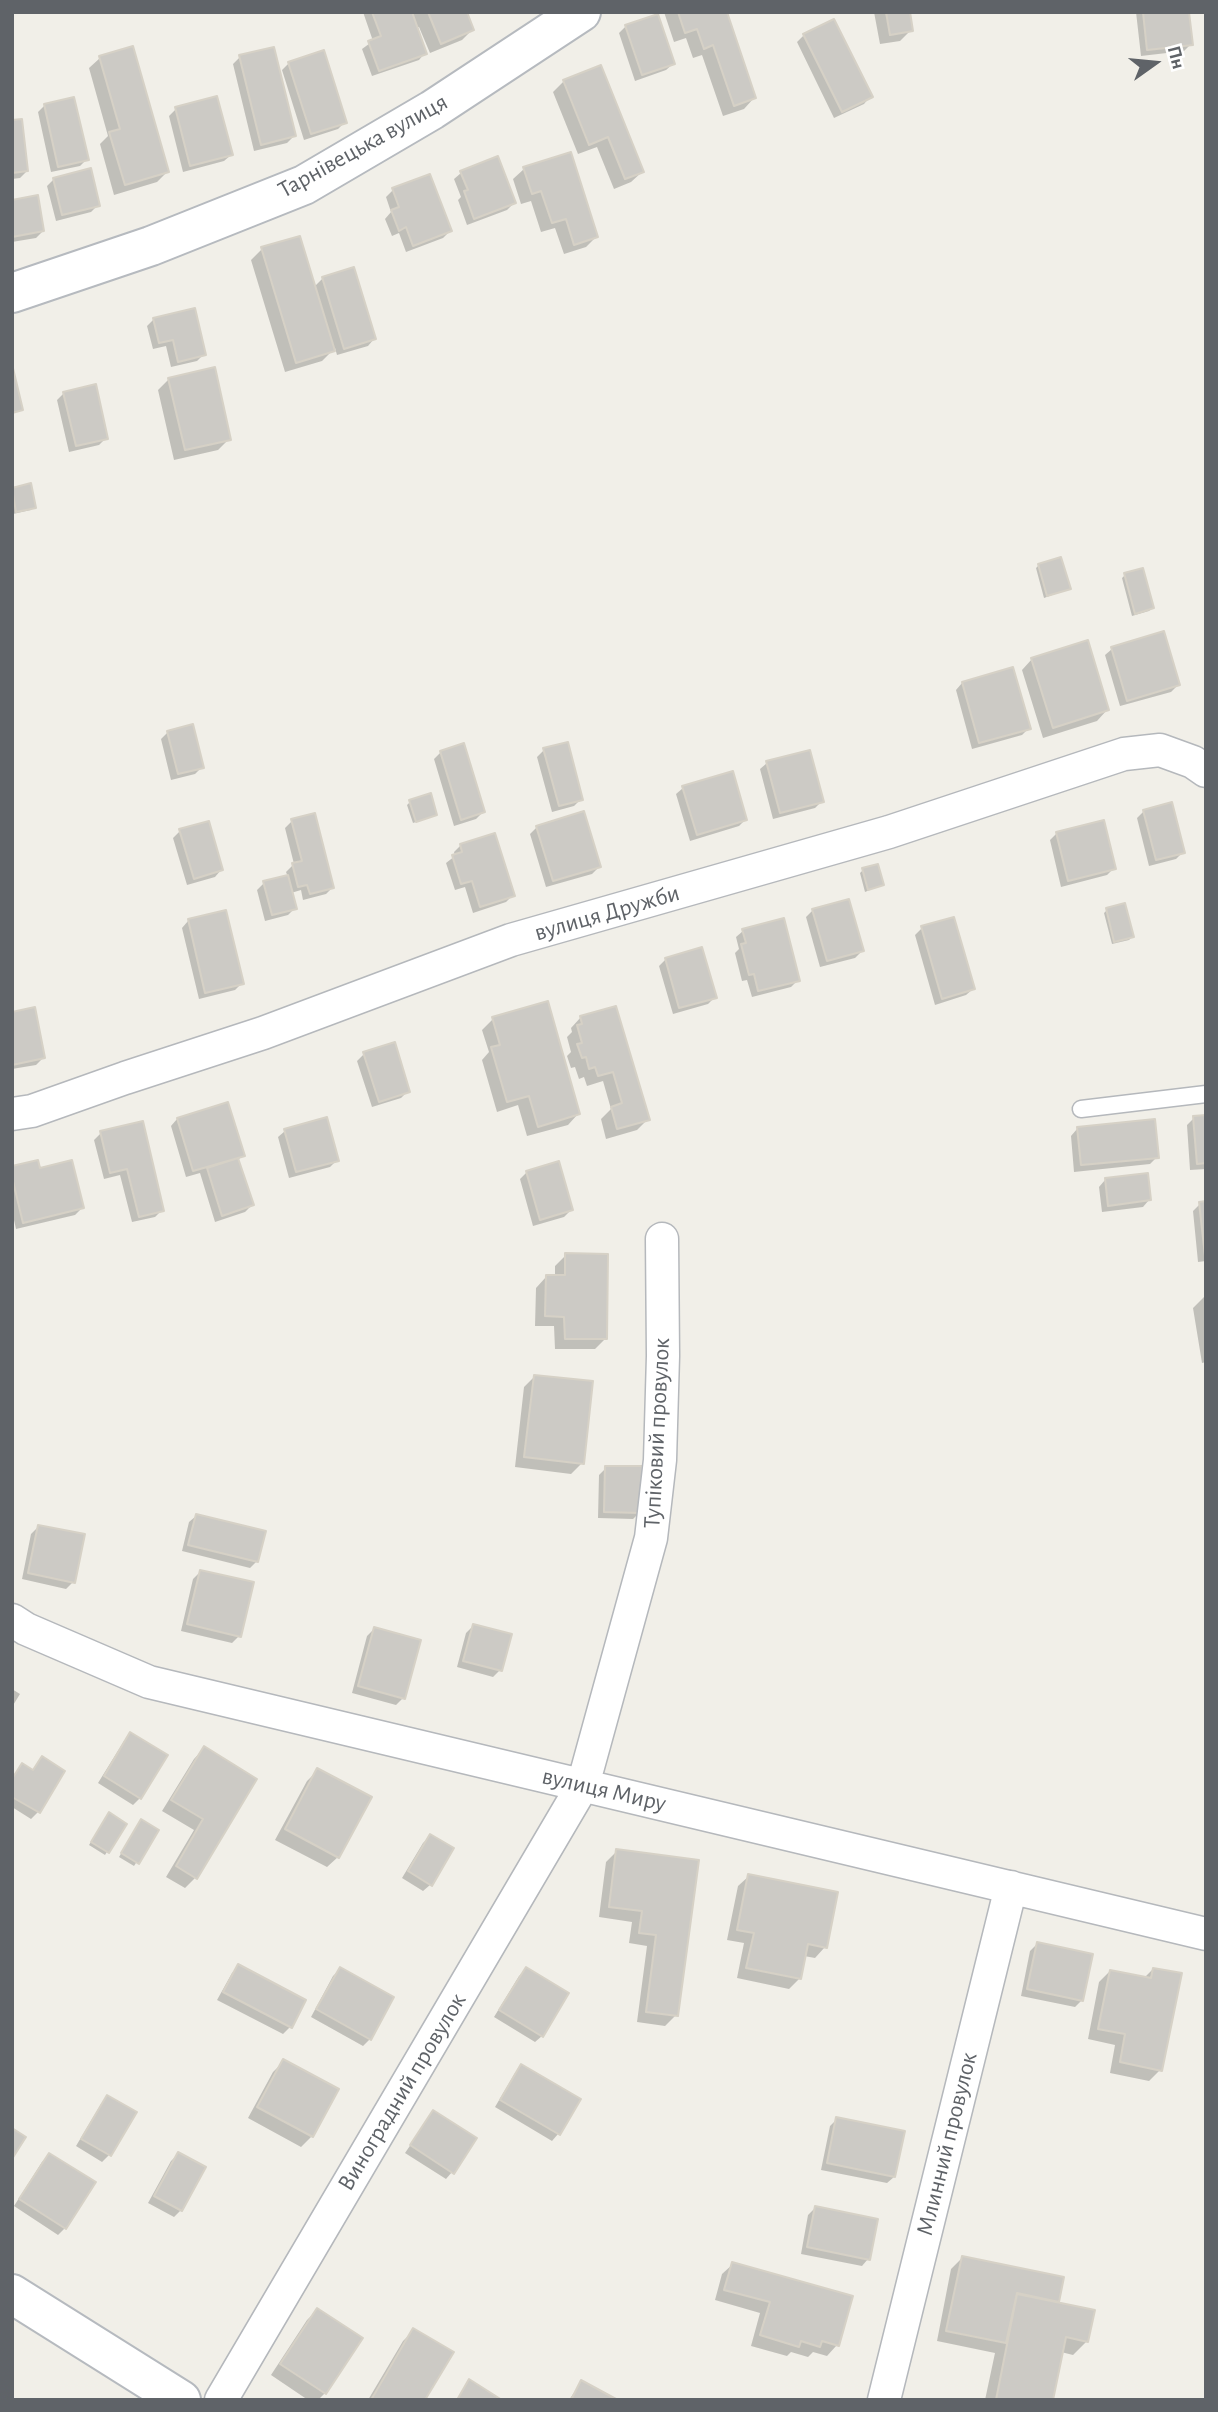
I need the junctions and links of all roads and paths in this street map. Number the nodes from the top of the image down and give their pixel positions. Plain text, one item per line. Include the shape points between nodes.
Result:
1 (581, 12) edge
2 (12, 293) edge
3 (1206, 771) edge
4 (1206, 1094) edge
5 (1081, 1109) dead end
6 (12, 1114) edge
7 (662, 1240) dead end
8 (12, 1620) edge
9 (583, 1785) junction
10 (1011, 1887) junction
11 (1206, 1934) edge
12 (12, 2294) edge
13 (181, 2400) edge
14 (221, 2400) edge
15 (884, 2400) edge

1 - 2 street, Тарнівецька вулиця via 432,110 304,185 151,246
3 - 6 street, вулиця Дружби via 1160,750 1124,754 889,832 511,940 262,1033
4 - 5 lane
7 - 9 street, Тупіковий провулок via 660,1460 651,1538
8 - 9 street, вулиця Миру via 149,1682
9 - 10 street, вулиця Миру
9 - 14 street, Виноградний провулок
10 - 11 street, вулиця Миру
10 - 15 street, Млинний провулок
12 - 13 street

